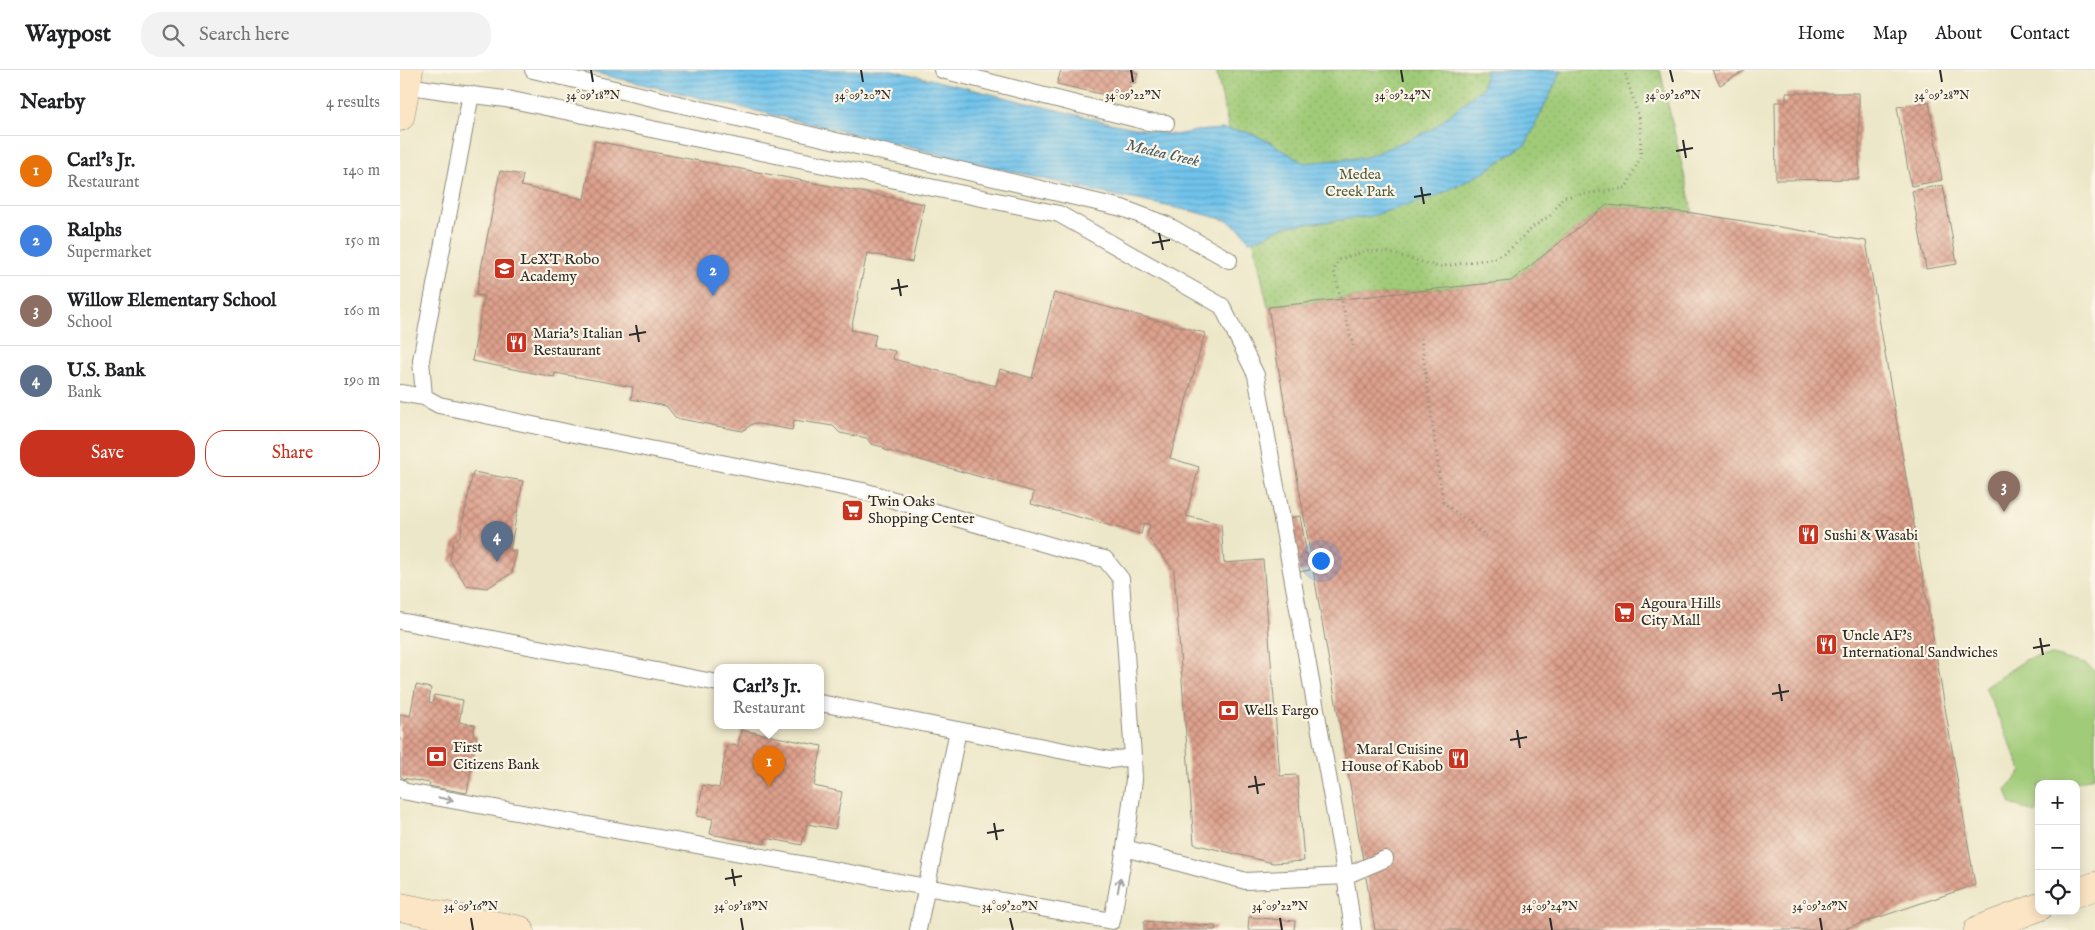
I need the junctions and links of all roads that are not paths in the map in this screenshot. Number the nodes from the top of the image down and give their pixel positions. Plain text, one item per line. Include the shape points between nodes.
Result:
1 (533, 70) edge
2 (942, 70) edge
3 (408, 78) edge
4 (471, 94) junction
5 (400, 117) edge
6 (1166, 123) dead end
7 (1229, 260) dead end
8 (400, 393) edge
9 (424, 397) junction
10 (400, 621) edge
11 (714, 682) edge
12 (824, 704) edge
13 (958, 730) junction
14 (1133, 757) junction
15 (400, 788) edge
16 (1125, 848) junction
17 (1385, 859) dead end
18 (1345, 876) junction
19 (2095, 886) edge
20 (927, 888) junction
21 (2080, 892) edge
22 (400, 907) edge
23 (2035, 909) edge
24 (520, 930) edge
25 (918, 930) edge
26 (1353, 930) edge
27 (1978, 930) edge

1 - 7 lane via 1122,208 1167,225
2 - 6 lane via 1148,122
3 - 4 lane via 443,93
3 - 5 main road
4 - 9 lane via 421,360
4 - 18 lane via 1059,214 1222,306 1256,375
8 - 9 lane
9 - 14 lane via 438,405 863,491 1105,559 1121,579
10 - 11 lane
12 - 13 lane
13 - 14 lane via 1110,760
13 - 20 lane
14 - 16 lane via 1134,780
15 -> 20 lane via 402,791
16 - 18 lane via 1246,881
20 -> 16 lane via 1112,921
17 - 18 lane
18 - 26 lane
19 - 21 main road
20 - 25 lane
22 - 24 main road
23 - 27 main road

